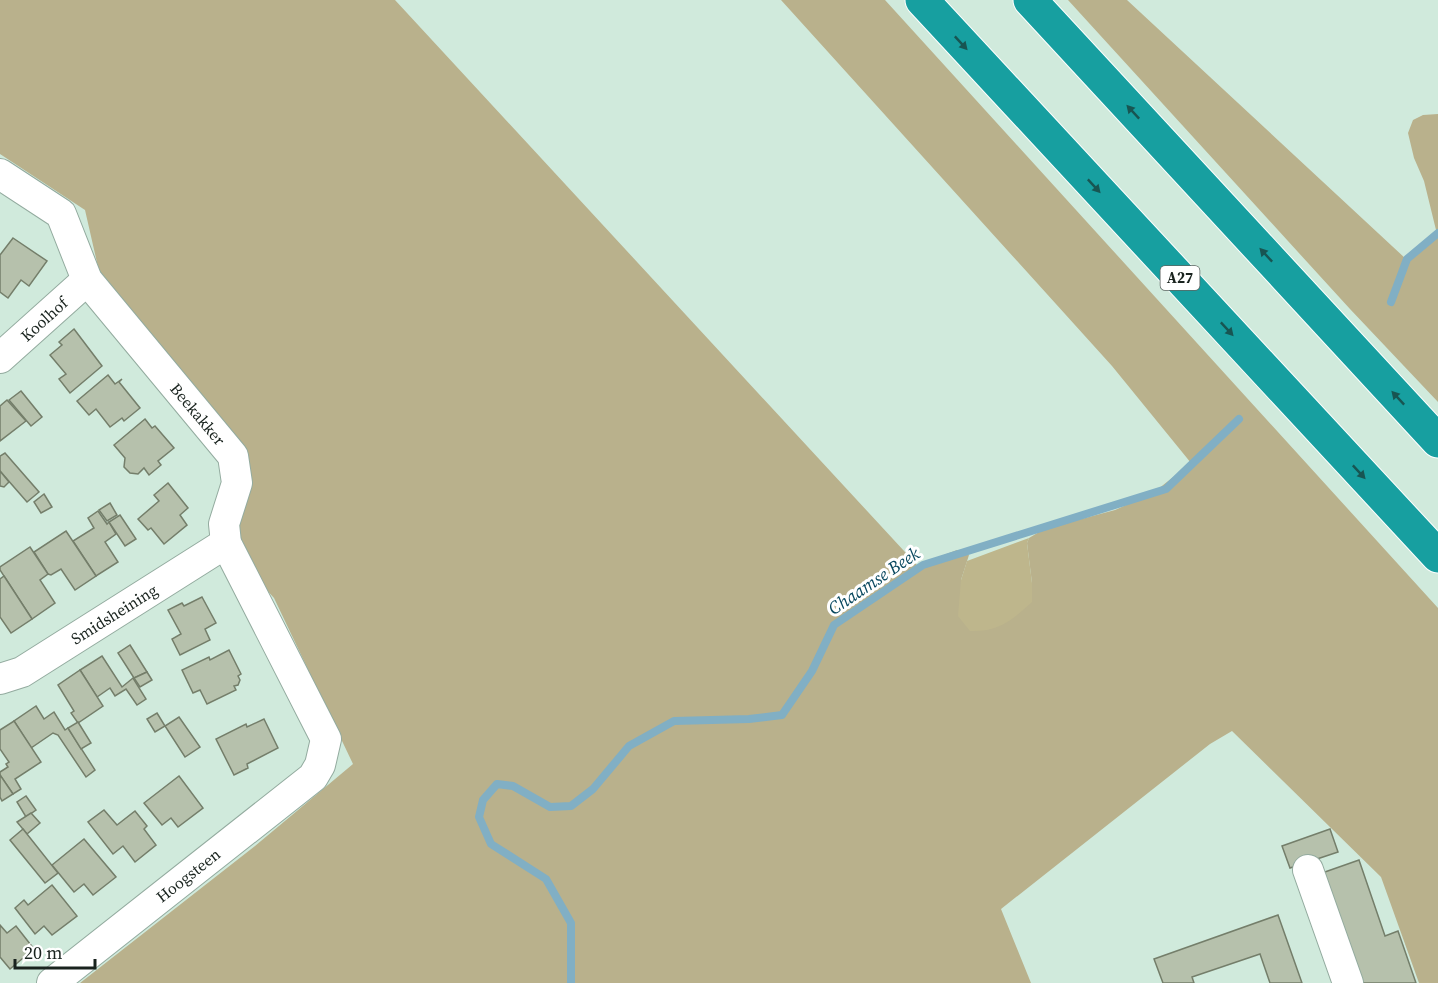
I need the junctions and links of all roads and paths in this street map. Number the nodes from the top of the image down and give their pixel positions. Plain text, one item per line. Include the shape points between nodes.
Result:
1 (922, 0) edge
2 (1029, 0) edge
3 (0, 174) edge
4 (87, 280) junction
5 (0, 358) edge
6 (1438, 441) edge
7 (226, 543) junction
8 (1438, 556) edge
9 (0, 679) edge
10 (320, 765) joint
11 (1308, 870) dead end
12 (52, 983) edge
13 (1348, 983) edge

1 -> 8 highway, A27
6 -> 2 highway
3 - 4 street, Beekakker via 61,214
4 - 5 street, Koolhof
4 - 7 street, Beekakker via 233,456 237,483 224,524
7 - 9 street, Smidsheining via 22,672
7 - 10 street, Beekakker via 326,739
10 - 12 street, Hoogsteen via 313,777
11 - 13 street

